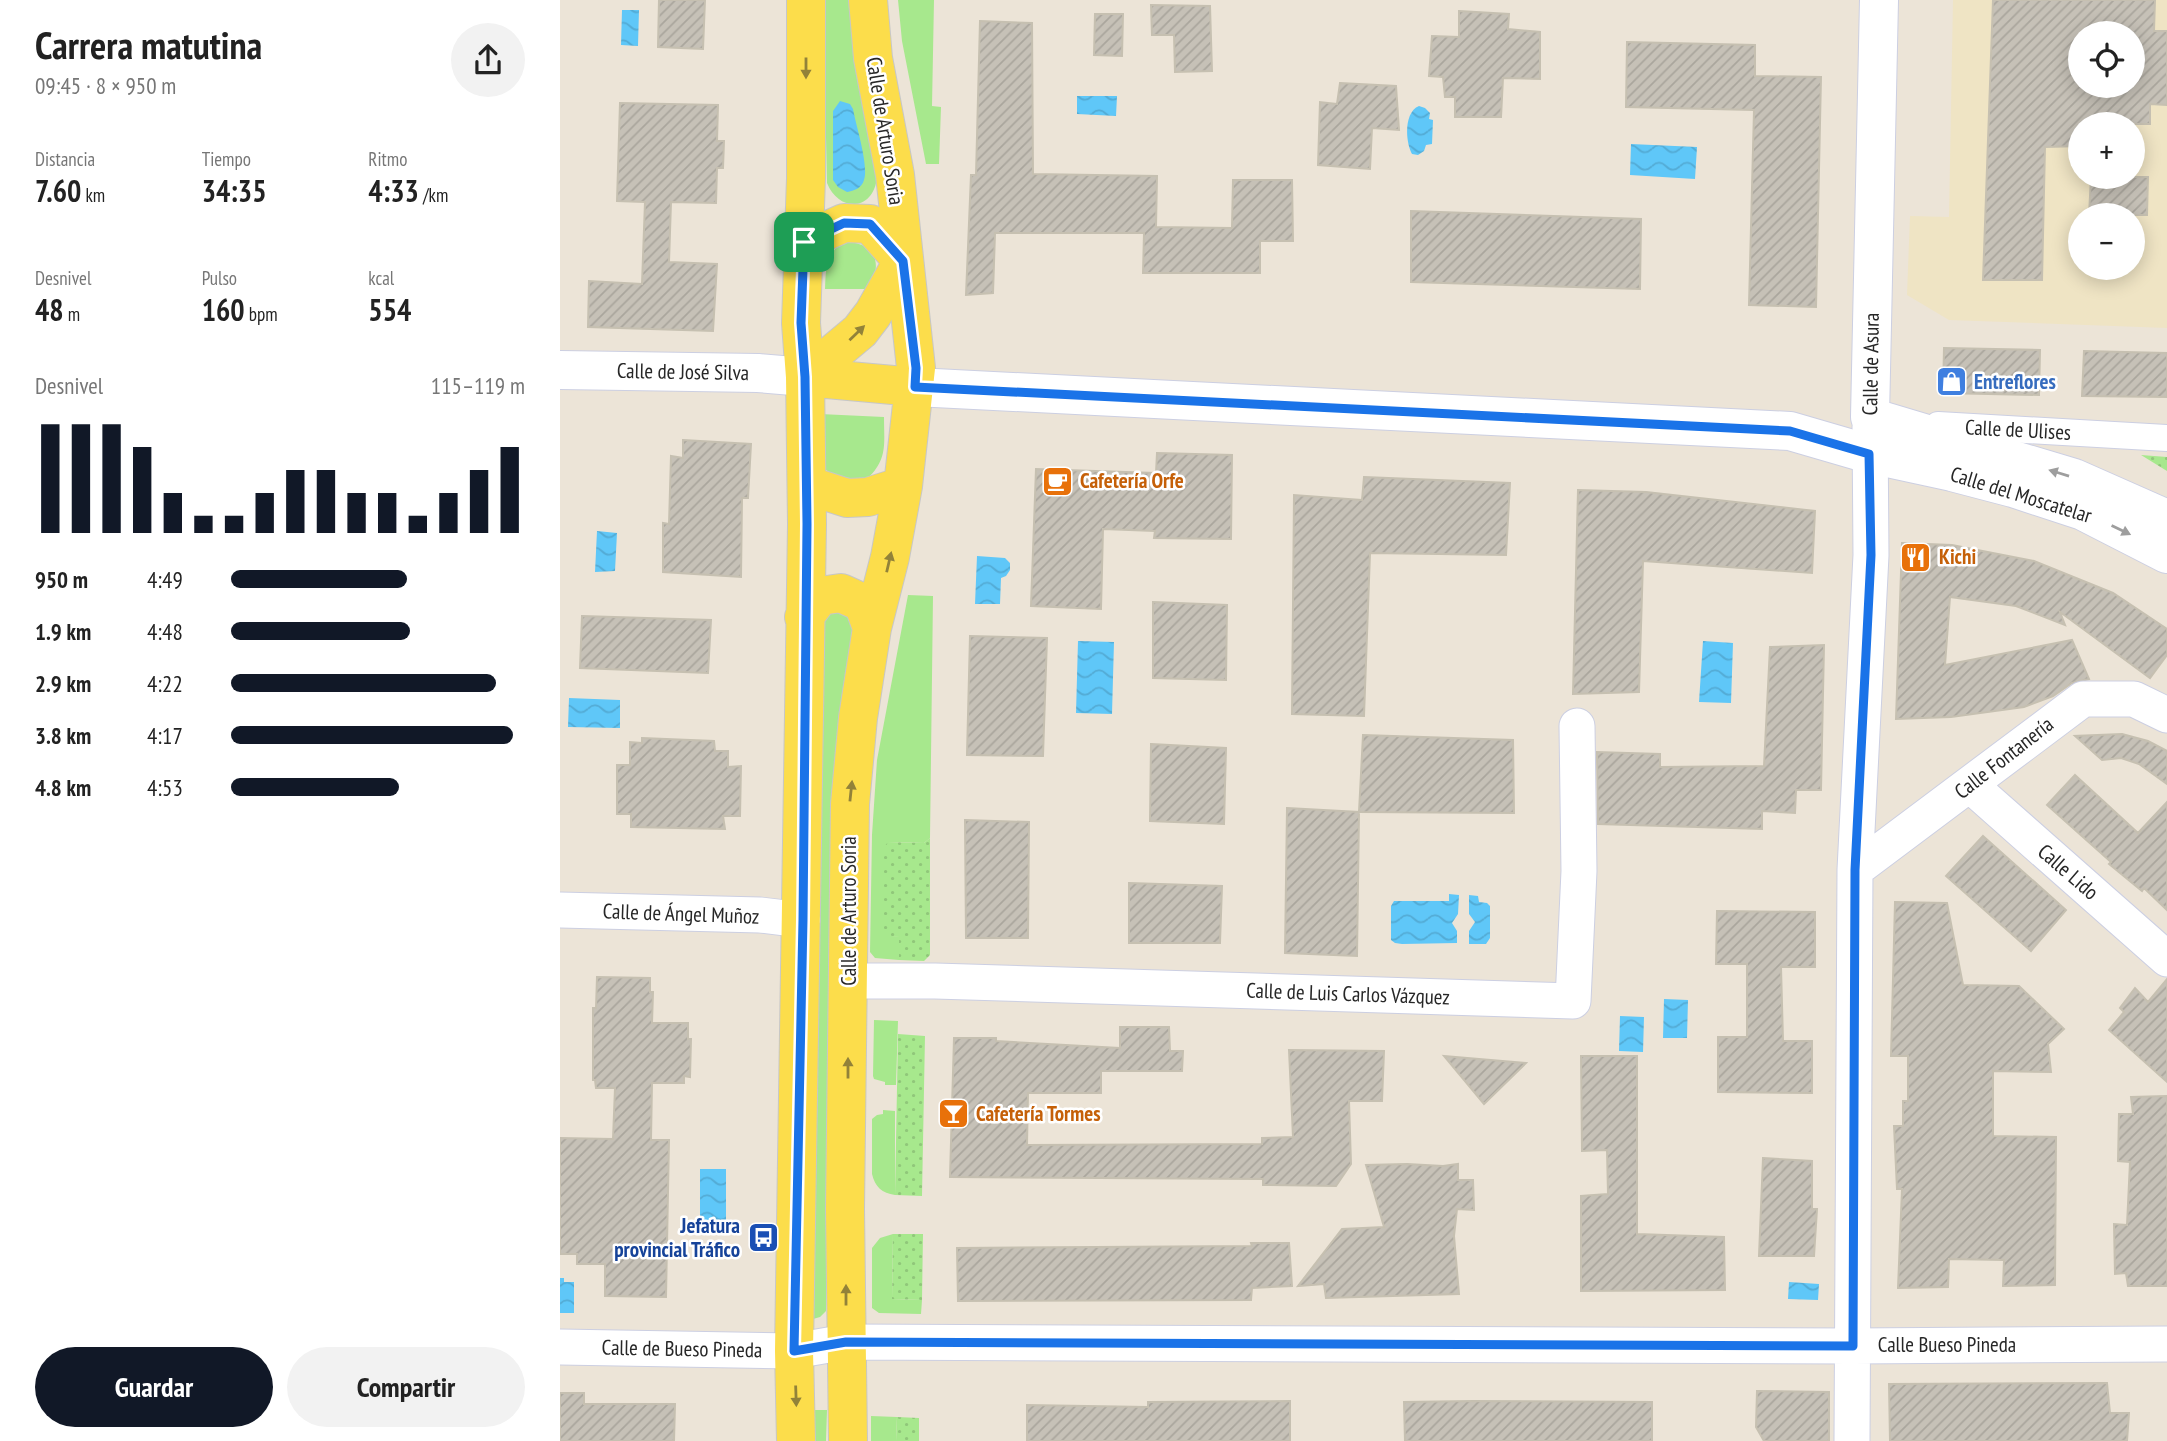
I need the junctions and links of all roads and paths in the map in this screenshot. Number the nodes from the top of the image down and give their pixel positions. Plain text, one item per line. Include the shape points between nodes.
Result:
1 (806, 0) edge
2 (868, 0) edge
3 (1879, 0) edge
4 (804, 242) junction
5 (903, 261) junction
6 (560, 370) edge
7 (805, 377) junction
8 (915, 387) junction
9 (1870, 416) junction
10 (2167, 438) edge
11 (1869, 454) junction
12 (807, 485) junction
13 (903, 486) junction
14 (2167, 519) edge
15 (2167, 554) edge
16 (804, 617) junction
17 (872, 628) junction
18 (2167, 715) edge
19 (1577, 726) dead end
20 (1970, 785) junction
21 (1855, 870) junction
22 (560, 910) edge
23 (803, 920) junction
24 (2167, 959) edge
25 (848, 981) junction
26 (846, 1342) junction
27 (2167, 1344) edge
28 (1853, 1346) junction
29 (560, 1347) edge
30 (794, 1351) junction
31 (796, 1441) edge
32 (848, 1441) edge
33 (1852, 1441) edge

1 -> 4 main road
2 - 5 main road, Calle de Arturo Soria via 873,58 895,175
3 - 9 street, Calle de Asura
4 - 5 main road, Calle de Arturo Soria via 844,223 870,224
4 - 7 main road via 801,323
7 -> 5 main road via 860,331
5 - 8 main road, Calle de Arturo Soria
6 - 7 street, Calle de José Silva
7 - 8 main road
7 - 12 main road
8 - 11 street via 1790,431
8 - 13 main road, Calle de Arturo Soria
9 - 10 street, Calle de Ulises via 1959,428
9 - 11 street, Calle de Asura
14 -> 9 street, Calle del Moscatelar via 2074,478
11 -> 15 street, Calle del Moscatelar via 1976,478 2083,511
11 - 21 street, Calle de Asura via 1871,555
12 - 13 main road via 847,498
12 - 16 main road
17 -> 13 main road, Calle de Arturo Soria
16 - 17 main road via 820,596 841,593 863,603
16 - 23 main road
25 -> 17 main road, Calle de Arturo Soria via 850,804
18 - 20 street, Calle Fontanería via 2133,699 2083,699
19 - 25 street, Calle de Luis Carlos Vázquez via 1579,872 1573,1001
20 - 21 street, Calle Fontanería
20 - 24 street, Calle Lido
21 - 28 street, Calle de Asura
22 - 23 street, Calle de Ángel Muñoz
23 - 30 main road
26 -> 25 main road, Calle de Arturo Soria
26 - 28 street, Calle Bueso Pineda
26 - 30 street, Calle de Bueso Pineda
26 - 32 main road, Calle de Arturo Soria
27 - 28 street, Calle Bueso Pineda
28 - 33 street, Calle de Asura
29 - 30 street, Calle de Bueso Pineda
30 -> 31 main road

